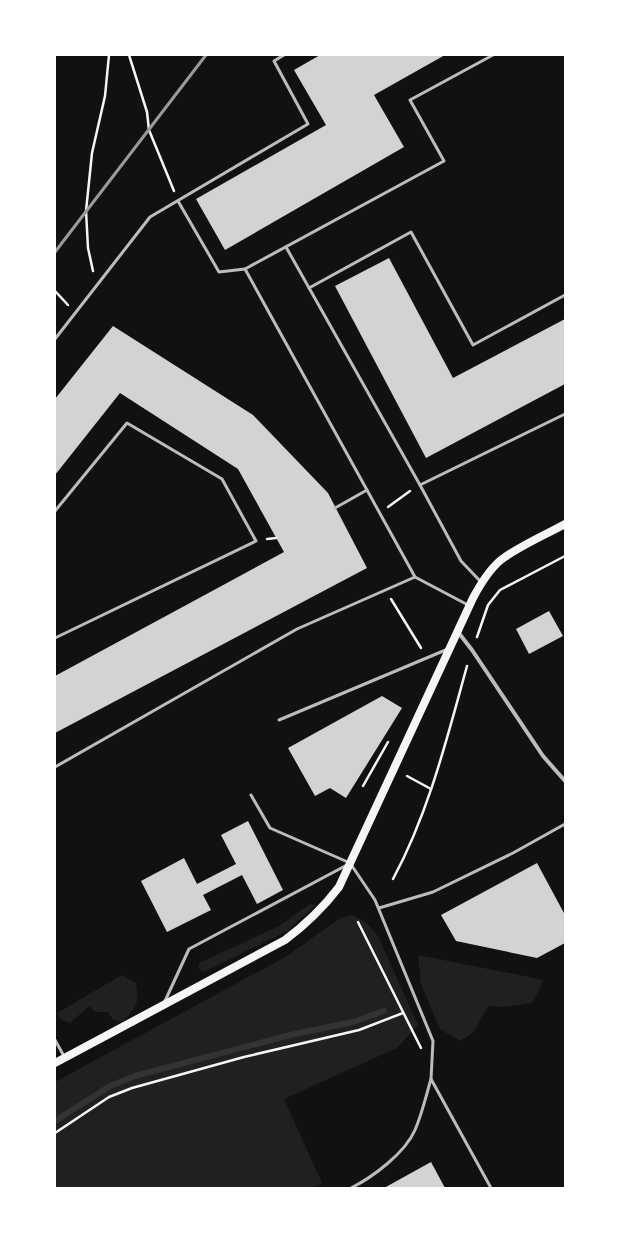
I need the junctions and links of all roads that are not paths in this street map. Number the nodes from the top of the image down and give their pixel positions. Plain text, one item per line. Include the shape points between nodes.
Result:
1 (284, 55) edge
2 (493, 55) edge
3 (178, 201) junction
4 (286, 247) junction
5 (246, 270) junction
6 (309, 288) junction
7 (565, 295) edge
8 (55, 339) edge
9 (565, 414) edge
10 (420, 485) junction
11 (367, 490) junction
12 (335, 508) dead end
13 (55, 511) edge
14 (565, 524) edge
15 (415, 577) junction
16 (482, 583) junction
17 (470, 605) junction
18 (457, 632) junction
19 (55, 638) edge
20 (450, 648) junction
21 (279, 720) dead end
22 (55, 767) edge
23 (565, 781) edge
24 (251, 795) dead end
25 (565, 824) edge
26 (350, 863) junction
27 (379, 908) junction
28 (164, 1005) junction
29 (55, 1040) edge
30 (65, 1058) junction
31 (55, 1063) edge
32 (431, 1079) junction
33 (351, 1188) edge
34 (491, 1188) edge

1 - 3 lane via 274,61 308,124
2 - 4 lane via 410,100 444,161
3 - 5 lane via 219,272
3 - 8 lane via 150,217
4 - 5 lane
4 - 6 lane
5 - 11 lane
6 - 7 lane via 411,232 473,345
6 - 10 lane
9 - 10 lane
10 - 16 lane via 461,561
11 - 12 lane
11 - 15 lane
13 - 19 lane via 127,423 222,479 256,541
14 - 16 main road via 504,557
15 - 17 lane
15 - 22 lane via 297,629
16 - 17 main road
17 - 18 main road
18 - 20 main road
18 - 23 street via 472,650 543,756
20 - 21 lane
20 - 26 main road
24 - 26 lane via 270,828
25 - 27 lane via 433,892
26 - 27 lane
26 - 28 main road via 339,887 329,900 285,940
26 - 28 lane via 189,949
27 - 32 lane via 432,1041
28 - 30 main road
29 - 30 lane
30 - 31 main road
32 - 33 lane via 415,1131 404,1147 384,1166
32 - 34 lane

